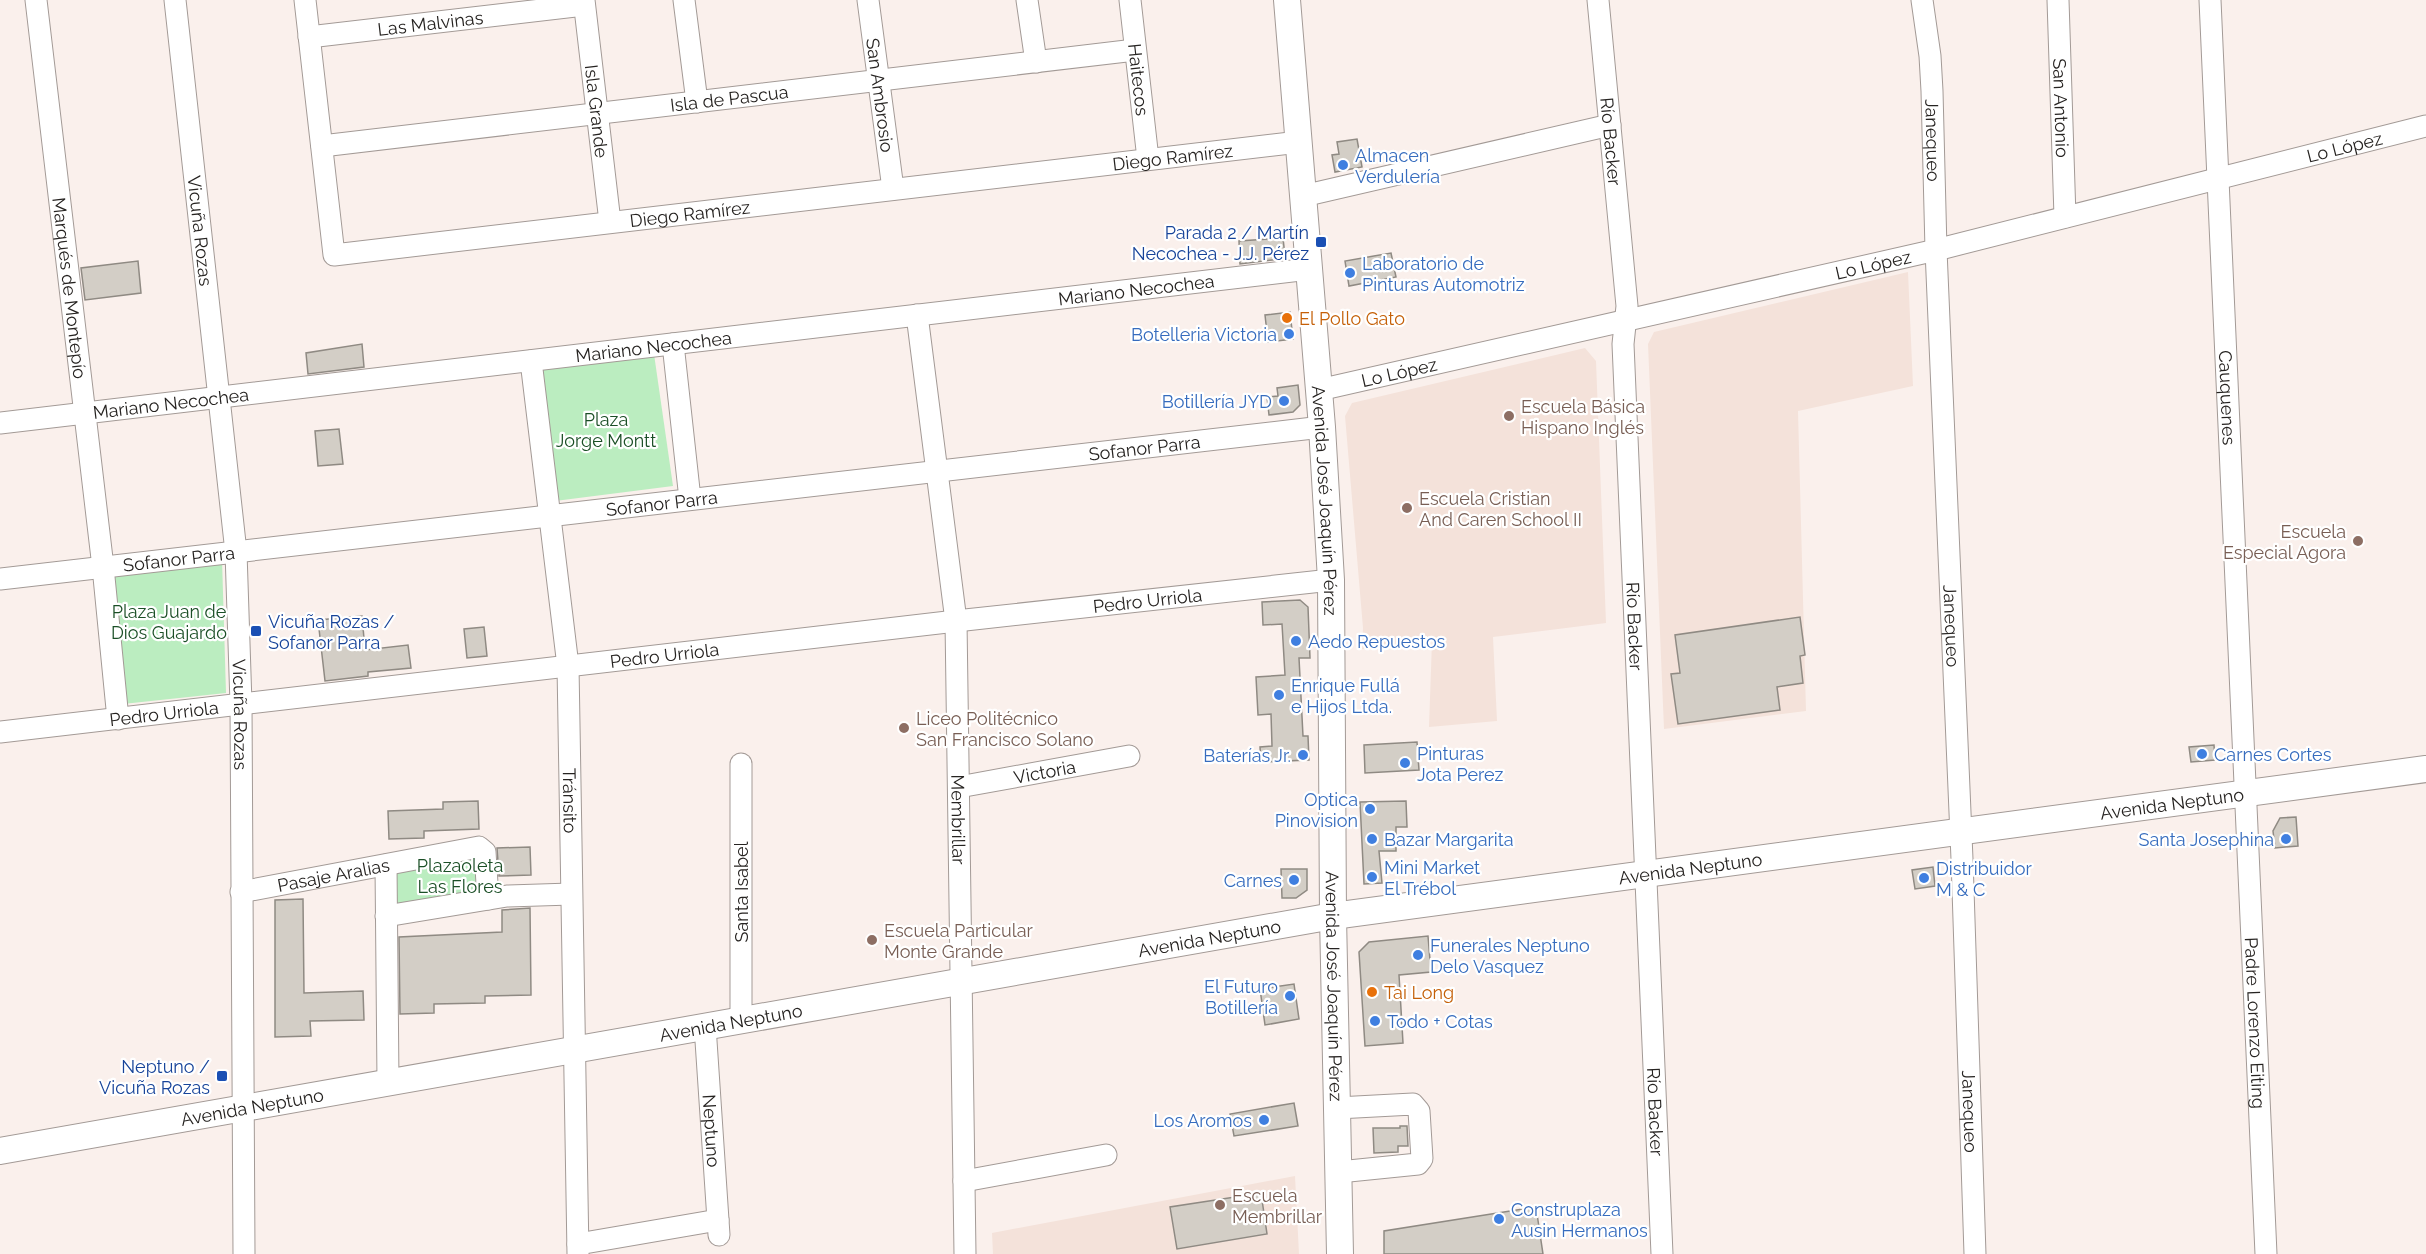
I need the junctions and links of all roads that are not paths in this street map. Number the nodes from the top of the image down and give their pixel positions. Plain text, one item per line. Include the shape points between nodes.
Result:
1 (36, 0) edge
2 (175, 0) edge
3 (305, 0) edge
4 (684, 0) edge
5 (868, 0) edge
6 (1028, 0) edge
7 (1130, 0) edge
8 (1598, 0) edge
9 (1922, 0) edge
10 (2058, 0) edge
11 (2210, 0) edge
12 (1292, 1) edge
13 (584, 3) edge
14 (309, 37) junction
15 (1135, 50) junction
16 (1036, 62) junction
17 (879, 80) junction
18 (697, 102) junction
19 (597, 113) junction
20 (1610, 125) junction
21 (2426, 126) edge
22 (1299, 142) junction
23 (322, 146) junction
24 (1148, 159) junction
25 (2217, 178) junction
26 (893, 189) junction
27 (1304, 196) junction
28 (2065, 217) junction
29 (610, 222) junction
30 (1936, 250) junction
31 (1310, 269) junction
32 (918, 315) junction
33 (1625, 322) junction
34 (673, 344) junction
35 (531, 361) junction
36 (1319, 390) junction
37 (219, 397) junction
38 (85, 413) junction
39 (0, 423) edge
40 (1322, 427) junction
41 (937, 471) junction
42 (690, 499) junction
43 (550, 516) junction
44 (236, 552) junction
45 (103, 567) junction
46 (0, 579) edge
47 (1331, 580) junction
48 (956, 621) junction
49 (568, 666) junction
50 (241, 704) junction
51 (118, 719) junction
52 (0, 732) edge
53 (1129, 756) dead end
54 (741, 764) dead end
55 (2426, 769) edge
56 (959, 787) junction
57 (2247, 793) junction
58 (1961, 832) junction
59 (386, 865) junction
60 (1645, 875) junction
61 (241, 892) junction
62 (571, 894) junction
63 (488, 899) junction
64 (386, 916) junction
65 (1333, 916) junction
66 (962, 981) junction
67 (741, 1020) junction
68 (705, 1026) junction
69 (574, 1050) junction
70 (388, 1082) junction
71 (242, 1108) junction
72 (1337, 1108) junction
73 (0, 1151) edge
74 (1106, 1155) dead end
75 (1339, 1172) junction
76 (964, 1181) junction
77 (719, 1228) joint
78 (578, 1249) edge
79 (244, 1254) edge
80 (965, 1254) edge
81 (1340, 1254) edge
82 (1662, 1254) edge
83 (1975, 1254) edge
84 (2266, 1254) edge

1 - 38 street, Marqués de Montepío
2 - 37 street, Vicuña Rozas
3 - 14 street, Diego Ramírez
4 - 18 street
5 - 17 street, San Ambrosio
6 - 16 street
7 - 15 street, Haitecos
8 - 20 street, Río Backer
9 - 30 street, Janequeo via 1931,79
10 - 28 street, San Antonio
11 - 25 street, Cauquenes
12 - 22 main road, Avenida José Joaquín Pérez
13 - 14 street, Las Malvinas
13 - 19 street, Isla Grande
14 - 23 street, Diego Ramírez
15 - 16 street, Isla de Pascua
15 - 24 street, Haitecos
16 - 17 street, Isla de Pascua
17 - 18 street, Isla de Pascua
17 - 26 street, San Ambrosio
18 - 19 street, Isla de Pascua
19 - 23 street, Isla de Pascua
19 - 29 street, Isla Grande
20 - 27 street
20 - 33 street, Río Backer via 1627,306
21 - 25 street, Lo López
22 - 24 street, Diego Ramírez
22 - 27 main road, Avenida José Joaquín Pérez
23 - 29 street, Diego Ramírez via 334,255
24 - 26 street, Diego Ramírez
25 - 28 street, Lo López
25 - 57 street, Cauquenes
26 - 29 street, Diego Ramírez
27 - 31 main road, Avenida José Joaquín Pérez
28 - 30 street, Lo López
30 - 33 street, Lo López
30 - 58 street, Janequeo
31 - 32 street, Mariano Necochea
31 - 36 main road, Avenida José Joaquín Pérez
32 - 34 street, Mariano Necochea
32 - 41 street, Membrillar
33 - 36 street, Lo López
33 - 60 street, Río Backer
34 - 35 street, Mariano Necochea
34 - 42 street
35 - 37 street, Mariano Necochea
35 - 43 street, Tránsito
36 - 40 main road, Avenida José Joaquín Pérez
37 - 38 street, Mariano Necochea
37 - 44 street, Vicuña Rozas
38 - 39 street, Mariano Necochea
38 - 45 street, Marqués de Montepío
40 - 41 street, Sofanor Parra
40 - 47 main road, Avenida José Joaquín Pérez
41 - 42 street, Sofanor Parra
41 - 48 street, Membrillar
42 - 43 street, Sofanor Parra
43 - 44 street, Sofanor Parra
43 - 49 street, Tránsito
44 - 45 street, Sofanor Parra
44 - 50 street, Vicuña Rozas
45 - 46 street, Sofanor Parra
45 - 51 street, Marqués de Montepío
47 - 48 street, Pedro Urriola
47 - 65 main road, Avenida José Joaquín Pérez
48 - 49 street, Pedro Urriola
48 - 56 street, Membrillar
49 - 50 street, Pedro Urriola
49 - 62 street, Tránsito
50 - 51 street, Pedro Urriola
50 - 61 street, Vicuña Rozas
51 - 52 street, Pedro Urriola
53 - 56 street, Victoria
54 - 67 street, Santa Isabel
55 - 57 main road, Avenida Neptuno
56 - 66 street, Membrillar
57 - 58 main road, Avenida Neptuno
57 - 84 street, Padre Lorenzo Eiting
58 - 60 main road, Avenida Neptuno
58 - 83 street, Janequeo
59 - 61 street, Pasaje Aralias
59 - 63 street, Pasaje Aralias via 478,847 485,852
59 - 64 street
60 - 65 main road, Avenida Neptuno
60 - 82 street, Río Backer
61 - 71 street, Vicuña Rozas
62 - 63 street
62 - 69 street, Tránsito
63 - 64 street
64 - 70 street
65 - 66 main road, Avenida Neptuno
65 - 72 main road, Avenida José Joaquín Pérez
66 - 67 main road, Avenida Neptuno
66 - 76 street, Membrillar
67 - 68 main road, Avenida Neptuno
68 - 69 main road, Avenida Neptuno
68 - 77 street, Neptuno
69 - 70 main road, Avenida Neptuno
69 - 78 street, Tránsito
70 - 71 main road, Avenida Neptuno
71 - 73 main road, Avenida Neptuno
71 - 79 street, Vicuña Rozas
72 - 75 main road, Avenida José Joaquín Pérez
72 - 75 street via 1413,1104 1419,1112 1422,1159 1418,1164
74 - 76 street
75 - 81 main road, Avenida José Joaquín Pérez
76 - 80 street, Membrillar
77 - 78 street, Tránsito

